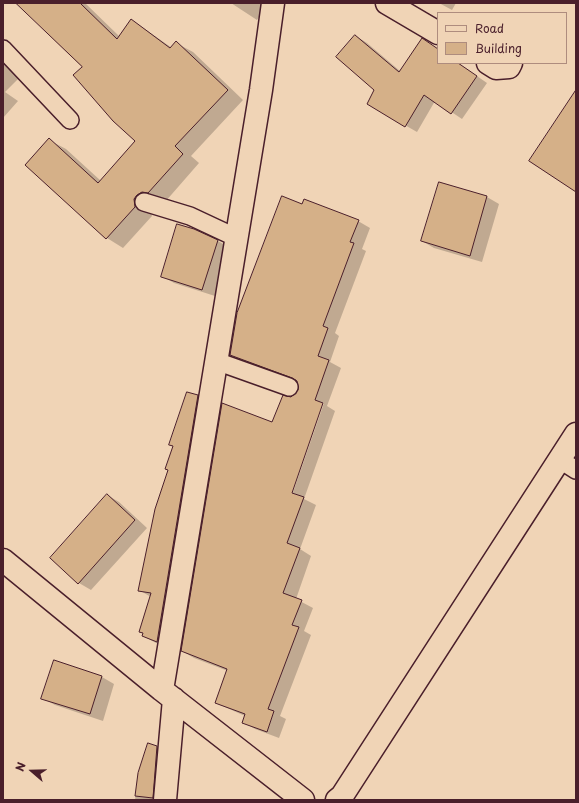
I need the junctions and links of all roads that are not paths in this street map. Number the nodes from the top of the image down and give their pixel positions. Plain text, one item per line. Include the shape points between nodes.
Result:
1 (273, 3) edge
2 (387, 3) edge
3 (437, 32) edge
4 (3, 49) edge
5 (490, 64) edge
6 (510, 64) edge
7 (70, 120) dead end
8 (144, 202) dead end
9 (236, 238) junction
10 (216, 361) junction
11 (289, 387) dead end
12 (576, 434) edge
13 (567, 464) edge
14 (3, 560) edge
15 (168, 695) junction
16 (165, 800) edge
17 (303, 800) edge
18 (337, 800) edge

1 - 9 street
2 - 3 street
4 - 7 lane
5 - 6 street via 496,68 509,67
8 - 9 lane via 190,216
9 - 10 street
10 - 11 lane
10 - 15 street
12 - 13 street
13 - 18 street
14 - 15 street
15 - 16 street
15 - 17 street

